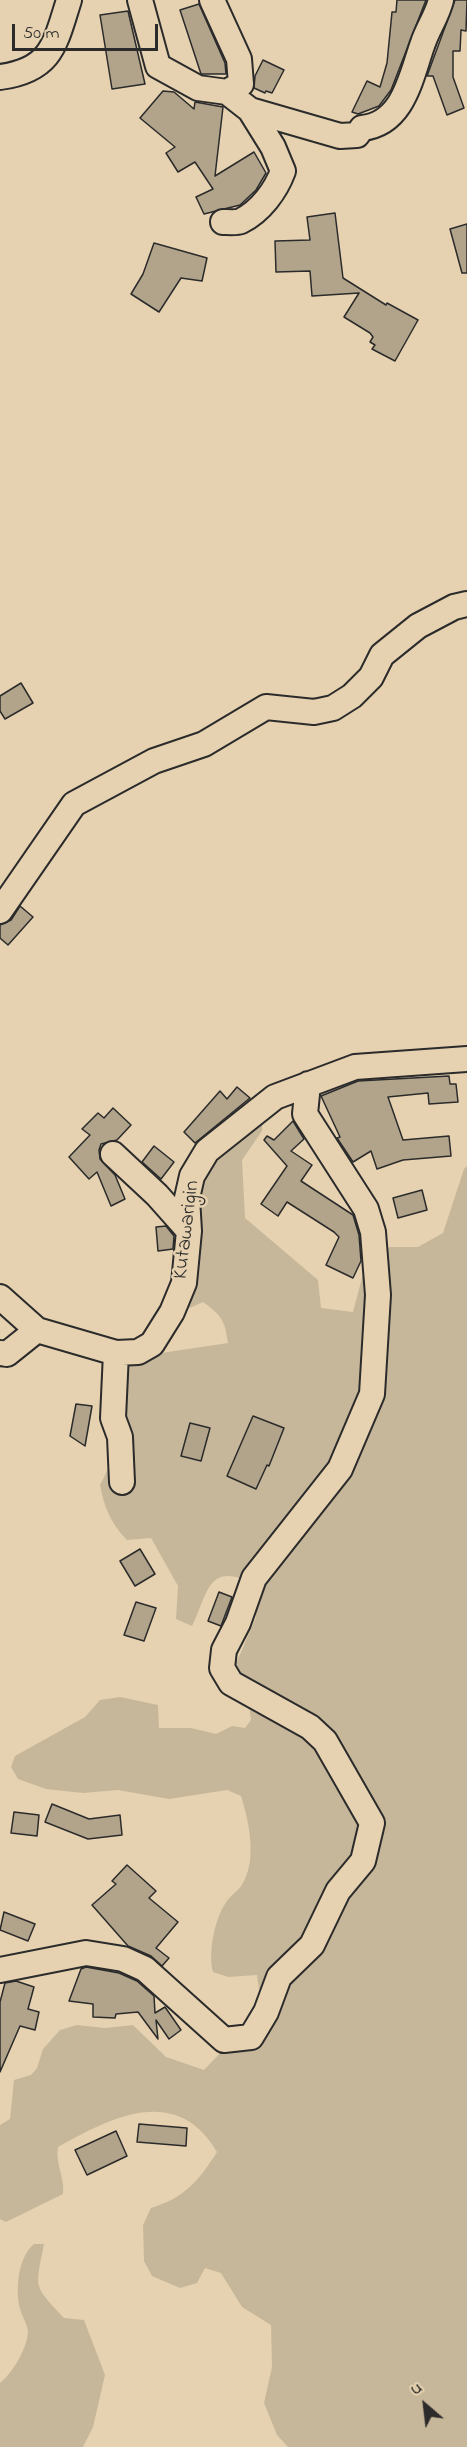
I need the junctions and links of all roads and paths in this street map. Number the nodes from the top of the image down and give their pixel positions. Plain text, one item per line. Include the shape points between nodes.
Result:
1 (69, 0) edge
2 (141, 0) edge
3 (212, 0) edge
4 (441, 0) edge
5 (0, 77) edge
6 (227, 92) junction
7 (250, 110) junction
8 (223, 222) dead end
9 (467, 604) edge
10 (0, 911) edge
11 (467, 1059) edge
12 (308, 1084) junction
13 (113, 1154) dead end
14 (189, 1231) junction
15 (0, 1297) edge
16 (37, 1330) junction
17 (0, 1353) edge
18 (116, 1353) junction
19 (122, 1482) dead end
20 (0, 1970) edge

1 - 5 street via 60,32 41,63 21,75
2 - 6 street via 158,66 198,88
3 - 6 street via 239,59 241,84
4 - 7 street via 400,104 375,127 362,128 357,135 340,136
6 - 7 street
7 - 8 street via 283,171 277,187 259,207 240,222
9 - 10 street via 418,626 382,655 371,677 352,696 333,708 314,712 266,707 204,744 154,761 74,804
11 - 12 street, Kutawarigin via 355,1066
12 - 14 street, Kutawarigin via 275,1096 207,1151 192,1176
12 - 20 street via 305,1114 366,1209 373,1232 378,1294 372,1394 340,1469 254,1578 224,1650 222,1668 231,1683 310,1727 325,1741 372,1823 363,1861 338,1891 312,1945 279,1977 266,2012 251,2037 224,2040 145,1969 123,1959 86,1953
13 - 14 street
14 - 18 street, Kutawarigin via 184,1283 172,1312 152,1344 138,1352
15 - 16 street, Kutawarigin
16 - 17 street via 7,1354
16 - 18 street, Kutawarigin
18 - 19 street via 113,1418 120,1437

